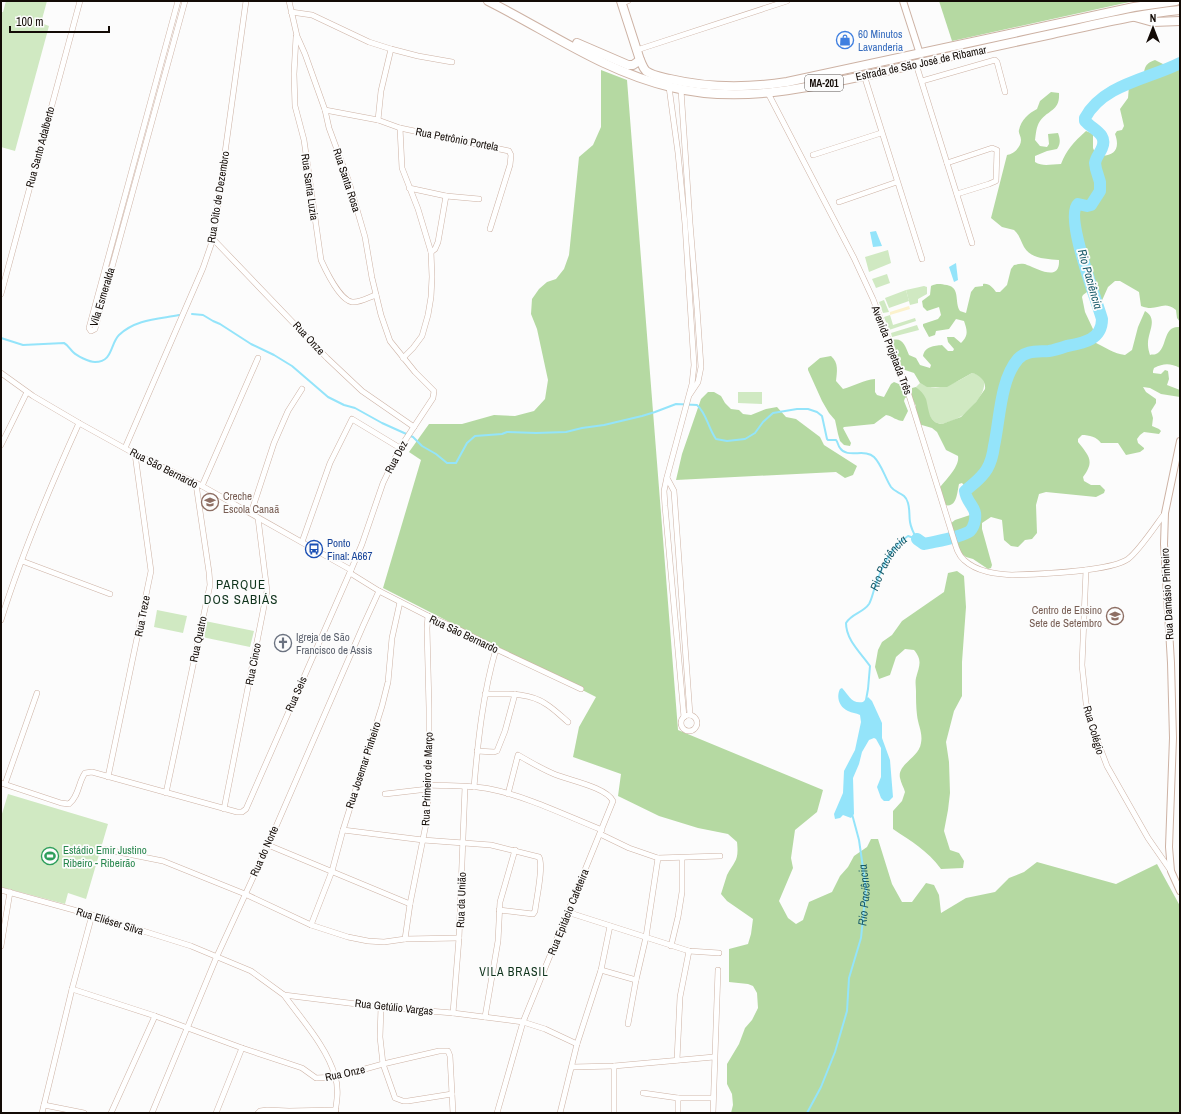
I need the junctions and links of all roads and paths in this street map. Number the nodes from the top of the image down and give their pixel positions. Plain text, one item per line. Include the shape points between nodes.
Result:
1 (80, 1) edge
2 (178, 1) edge
3 (185, 1) edge
4 (246, 1) edge
5 (289, 1) edge
6 (488, 1) edge
7 (787, 1) edge
8 (904, 1) edge
9 (1176, 1) edge
10 (624, 2) edge
11 (1180, 10) edge
12 (291, 12) junction
13 (1135, 17) junction
14 (524, 19) junction
15 (173, 21) junction
16 (1180, 21) edge
17 (178, 23) junction
18 (297, 36) junction
19 (391, 49) junction
20 (637, 50) junction
21 (920, 54) junction
22 (640, 60) junction
23 (452, 62) dead end
24 (916, 64) junction
25 (864, 75) junction
26 (922, 81) junction
27 (670, 87) junction
28 (681, 90) junction
29 (1005, 92) dead end
30 (768, 93) junction
31 (152, 109) junction
32 (325, 110) junction
33 (378, 120) junction
34 (400, 128) junction
35 (882, 133) junction
36 (685, 152) junction
37 (678, 153) junction
38 (813, 155) dead end
39 (947, 163) junction
40 (680, 167) junction
41 (686, 167) junction
42 (897, 182) junction
43 (409, 188) junction
44 (957, 194) junction
45 (446, 196) junction
46 (479, 200) dead end
47 (838, 202) dead end
48 (687, 224) junction
49 (490, 229) dead end
50 (688, 238) junction
51 (213, 239) junction
52 (972, 242) dead end
53 (431, 252) junction
54 (922, 259) dead end
55 (1, 294) edge
56 (376, 295) junction
57 (690, 296) junction
58 (696, 296) junction
59 (258, 358) dead end
60 (403, 358) junction
61 (1, 373) edge
62 (302, 389) dead end
63 (27, 392) junction
64 (688, 396) junction
65 (79, 423) junction
66 (412, 429) junction
67 (1180, 441) edge
68 (1, 445) edge
69 (125, 448) junction
70 (400, 448) junction
71 (135, 454) junction
72 (667, 477) junction
73 (196, 484) junction
74 (202, 486) junction
75 (251, 513) junction
76 (1165, 513) junction
77 (258, 518) junction
78 (302, 542) junction
79 (22, 561) junction
80 (1086, 570) junction
81 (351, 572) junction
82 (379, 591) junction
83 (110, 594) dead end
84 (400, 602) junction
85 (428, 616) junction
86 (1, 620) edge
87 (496, 648) junction
88 (582, 689) dead end
89 (37, 693) dead end
90 (485, 694) junction
91 (515, 694) junction
92 (690, 715) junction
93 (684, 717) junction
94 (568, 722) dead end
95 (477, 751) junction
96 (108, 777) junction
97 (3, 783) edge
98 (474, 786) junction
99 (428, 787) junction
100 (466, 787) junction
101 (166, 793) junction
102 (385, 794) dead end
103 (508, 794) junction
104 (224, 809) junction
105 (343, 830) junction
106 (601, 832) junction
107 (423, 840) junction
108 (464, 842) junction
109 (268, 844) junction
110 (103, 849) dead end
111 (515, 850) junction
112 (720, 856) dead end
113 (658, 858) junction
114 (682, 858) junction
115 (332, 871) junction
116 (1171, 871) junction
117 (1, 890) edge
118 (1180, 891) edge
119 (10, 892) junction
120 (245, 894) junction
121 (410, 904) junction
122 (499, 910) junction
123 (567, 912) junction
124 (92, 915) junction
125 (311, 926) junction
126 (610, 926) junction
127 (646, 937) junction
128 (460, 938) junction
129 (405, 939) junction
130 (1, 946) edge
131 (672, 946) junction
132 (689, 951) junction
133 (720, 953) dead end
134 (217, 956) junction
135 (601, 970) junction
136 (718, 970) dead end
137 (636, 980) junction
138 (72, 989) junction
139 (284, 996) junction
140 (381, 1007) junction
141 (453, 1013) junction
142 (155, 1016) junction
143 (485, 1017) junction
144 (523, 1022) junction
145 (628, 1024) dead end
146 (188, 1028) junction
147 (577, 1044) junction
148 (242, 1048) junction
149 (714, 1057) junction
150 (677, 1060) junction
151 (382, 1064) junction
152 (614, 1066) junction
153 (572, 1067) junction
154 (336, 1077) junction
155 (452, 1094) junction
156 (643, 1094) dead end
157 (678, 1098) junction
158 (712, 1098) junction
159 (44, 1105) junction
160 (78, 1112) edge
161 (336, 1112) edge
162 (42, 1113) edge
163 (84, 1113) edge
164 (111, 1113) edge
165 (152, 1113) edge
166 (216, 1113) edge
167 (258, 1113) edge
168 (453, 1113) edge
169 (497, 1113) edge
170 (560, 1113) edge
171 (614, 1113) edge
172 (678, 1113) edge
173 (713, 1113) edge

1 - 55 street, Rua Santo Adalberto
2 - 15 street, Vila Esmeralda
3 - 17 street, Vila Esmeralda
4 - 51 street, Rua Oito de Dezembro
5 - 12 street, Rua Santa Rosa
6 - 14 main road, Estrada de São José de Ribamar / MA-201
7 - 20 street
8 - 21 street
9 - 21 main road, Estrada de São José de Ribamar / MA-201 via 1134,7
10 - 20 main road, MA-201
11 - 13 main road, Estrada de São José de Ribamar / MA-201
12 - 18 street, Rua Santa Rosa
12 - 19 street via 312,15 369,42
13 - 16 main road via 1153,22
13 - 24 main road, Estrada de São José de Ribamar / MA-201
14 - 22 main road via 621,63 633,64
14 - 27 main road, Estrada de São José de Ribamar / MA-201 via 628,73
15 - 17 street
15 - 31 street, Vila Esmeralda
17 - 31 street, Vila Esmeralda
18 - 32 street, Rua Santa Rosa
18 - 56 street, Rua Santa Luzia via 295,106 304,140 321,260 335,286 348,301 357,302
19 - 23 street
19 - 33 street via 381,91
20 - 22 main road, MA-201
21 - 22 main road, Estrada de São José de Ribamar / MA-201 via 787,82 743,86 708,85 663,77 647,71
24 - 25 main road, Estrada de São José de Ribamar / MA-201
24 - 26 street
25 - 30 main road, Estrada de São José de Ribamar / MA-201
25 - 35 street
26 - 29 street via 995,60
26 - 39 street
27 - 28 main road, Estrada de São José de Ribamar / MA-201
27 - 37 street
28 - 30 main road, Estrada de São José de Ribamar / MA-201 via 725,95
28 - 36 street
30 - 80 street, Avenida Projetada Três via 854,258 872,299 908,392 957,550 964,560 980,570 1001,574
31 - 31 street, Vila Esmeralda via 88,328 90,331 94,330 96,324
32 - 33 street, Rua Petrônio Portela
32 - 56 street, Rua Santa Rosa via 349,182
33 - 34 street, Rua Petrônio Portela
34 - 43 street via 402,168
34 - 49 street, Rua Petrônio Portela via 509,151 510,165
35 - 38 street
35 - 42 street
36 - 37 street
36 - 41 street
37 - 40 street
39 - 44 street
39 - 44 street via 992,148 997,150 996,181
40 - 41 street
40 - 48 street
41 - 48 street
42 - 47 street
42 - 54 street
43 - 45 street
43 - 53 street
44 - 52 street
45 - 46 street
45 - 53 street via 438,242
48 - 50 street
50 - 57 street
50 - 58 street
51 - 66 street, Rua Onze via 327,358 362,391
51 - 69 street, Rua Oito de Dezembro via 203,268
53 - 60 street via 432,277 428,315 422,336
56 - 60 street, Rua Santa Rosa via 390,341
57 - 58 street
57 - 64 street via 694,365
58 - 64 street via 700,372 698,382
59 - 74 street
60 - 66 street, Rua Dez via 434,391 433,398
61 - 63 street, Rua São Bernardo
62 - 75 street via 288,411 274,442
63 - 65 street, Rua São Bernardo
63 - 68 street
64 - 72 street
65 - 69 street, Rua São Bernardo
65 - 79 street via 52,483
66 - 70 street, Rua Dez
67 - 76 street, Rua Damásio Pinheiro
69 - 71 street, Rua São Bernardo
70 - 78 street via 352,419 330,463
70 - 81 street, Rua Dez via 382,483
71 - 73 street, Rua São Bernardo
71 - 96 street, Rua Treze via 151,571
72 - 92 street via 674,491
72 - 93 street via 664,491 665,506
73 - 74 street, Rua São Bernardo
73 - 101 street, Rua Quatro via 210,585
74 - 75 street, Rua São Bernardo
75 - 77 street, Rua São Bernardo
76 - 80 street, Avenida Projetada Três via 1127,560
76 - 116 street, Rua Damásio Pinheiro via 1164,544 1173,738 1169,847
77 - 78 street, Rua São Bernardo
77 - 104 street, Rua Cinco via 267,591
78 - 81 street, Rua São Bernardo
79 - 83 street
79 - 86 street
80 - 116 street, Rua Colégio via 1082,665 1086,703 1093,729 1106,766 1148,838
81 - 82 street, Rua São Bernardo
81 - 104 street, Rua Seis via 246,809 242,812
82 - 84 street, Rua São Bernardo
82 - 109 street, Rua do Norte
84 - 85 street, Rua São Bernardo
84 - 105 street, Rua Josemar Pinheiro via 392,638 388,682
85 - 87 street, Rua São Bernardo
85 - 99 street, Rua Primeiro de Março
87 - 88 street, Rua São Bernardo
87 - 90 street
89 - 97 street
90 - 91 street
90 - 95 street
91 - 94 street via 545,703
91 - 95 street via 497,751
92 - 93 street
92 - 93 street via 695,717 697,722 693,730 686,731 681,726
95 - 98 street
96 - 97 street via 92,772 85,773 76,795 69,804
96 - 101 street
98 - 100 street
98 - 103 street
99 - 100 street
99 - 102 street
99 - 107 street, Rua Primeiro de Março
100 - 108 street, Rua da União
101 - 104 street
103 - 106 street via 549,808
103 - 106 street, Rua Epitácio Cafeteira via 518,756 613,799
105 - 107 street
105 - 115 street, Rua Josemar Pinheiro
106 - 113 street via 629,848
106 - 123 street, Rua Epitácio Cafeteira
107 - 108 street
107 - 121 street, Rua Primeiro de Março
108 - 111 street
108 - 128 street, Rua da União
109 - 115 street
109 - 120 street, Rua do Norte
110 - 120 street via 164,861
111 - 122 street
111 - 122 street via 541,859 535,911 533,914
112 - 114 street
113 - 114 street
113 - 127 street
114 - 131 street via 682,892
115 - 121 street
115 - 125 street, Rua Josemar Pinheiro
116 - 118 street, Rua Damásio Pinheiro
117 - 119 street, Rua Eliéser Silva
119 - 124 street, Rua Eliéser Silva
119 - 130 street
120 - 125 street
120 - 134 street, Rua do Norte
121 - 129 street, Rua Primeiro de Março
122 - 143 street via 498,941
123 - 126 street
123 - 144 street, Rua Epitácio Cafeteira
124 - 134 street, Rua Eliéser Silva
124 - 138 street
125 - 129 street via 368,941
126 - 127 street
126 - 135 street
127 - 131 street
127 - 137 street
128 - 129 street
128 - 141 street, Rua da União
131 - 132 street
132 - 133 street
132 - 150 street via 680,997
134 - 139 street via 251,971
134 - 146 street, Rua do Norte
135 - 137 street
135 - 147 street
136 - 149 street
137 - 145 street
138 - 142 street, Rua Onze
138 - 159 street
139 - 140 street, Rua Getúlio Vargas
139 - 154 street via 326,1053
140 - 141 street, Rua Getúlio Vargas
140 - 151 street
141 - 143 street, Rua Getúlio Vargas
142 - 146 street, Rua Onze
142 - 164 street
143 - 144 street, Rua Getúlio Vargas
144 - 147 street, Rua Getúlio Vargas
144 - 169 street, Rua Epitácio Cafeteira
146 - 148 street, Rua Onze
146 - 165 street, Rua do Norte
147 - 153 street
148 - 154 street, Rua Onze via 302,1068 316,1078
148 - 166 street
149 - 150 street
149 - 158 street
150 - 152 street
151 - 154 street, Rua Onze
151 - 155 street via 395,1098 403,1101
151 - 155 street, Rua Onze via 448,1051
152 - 153 street
152 - 171 street
153 - 170 street
154 - 161 street
155 - 168 street
156 - 157 street
157 - 158 street
157 - 172 street
158 - 173 street
159 - 160 street
159 - 162 street
160 - 163 street
161 - 167 street via 267,1110

